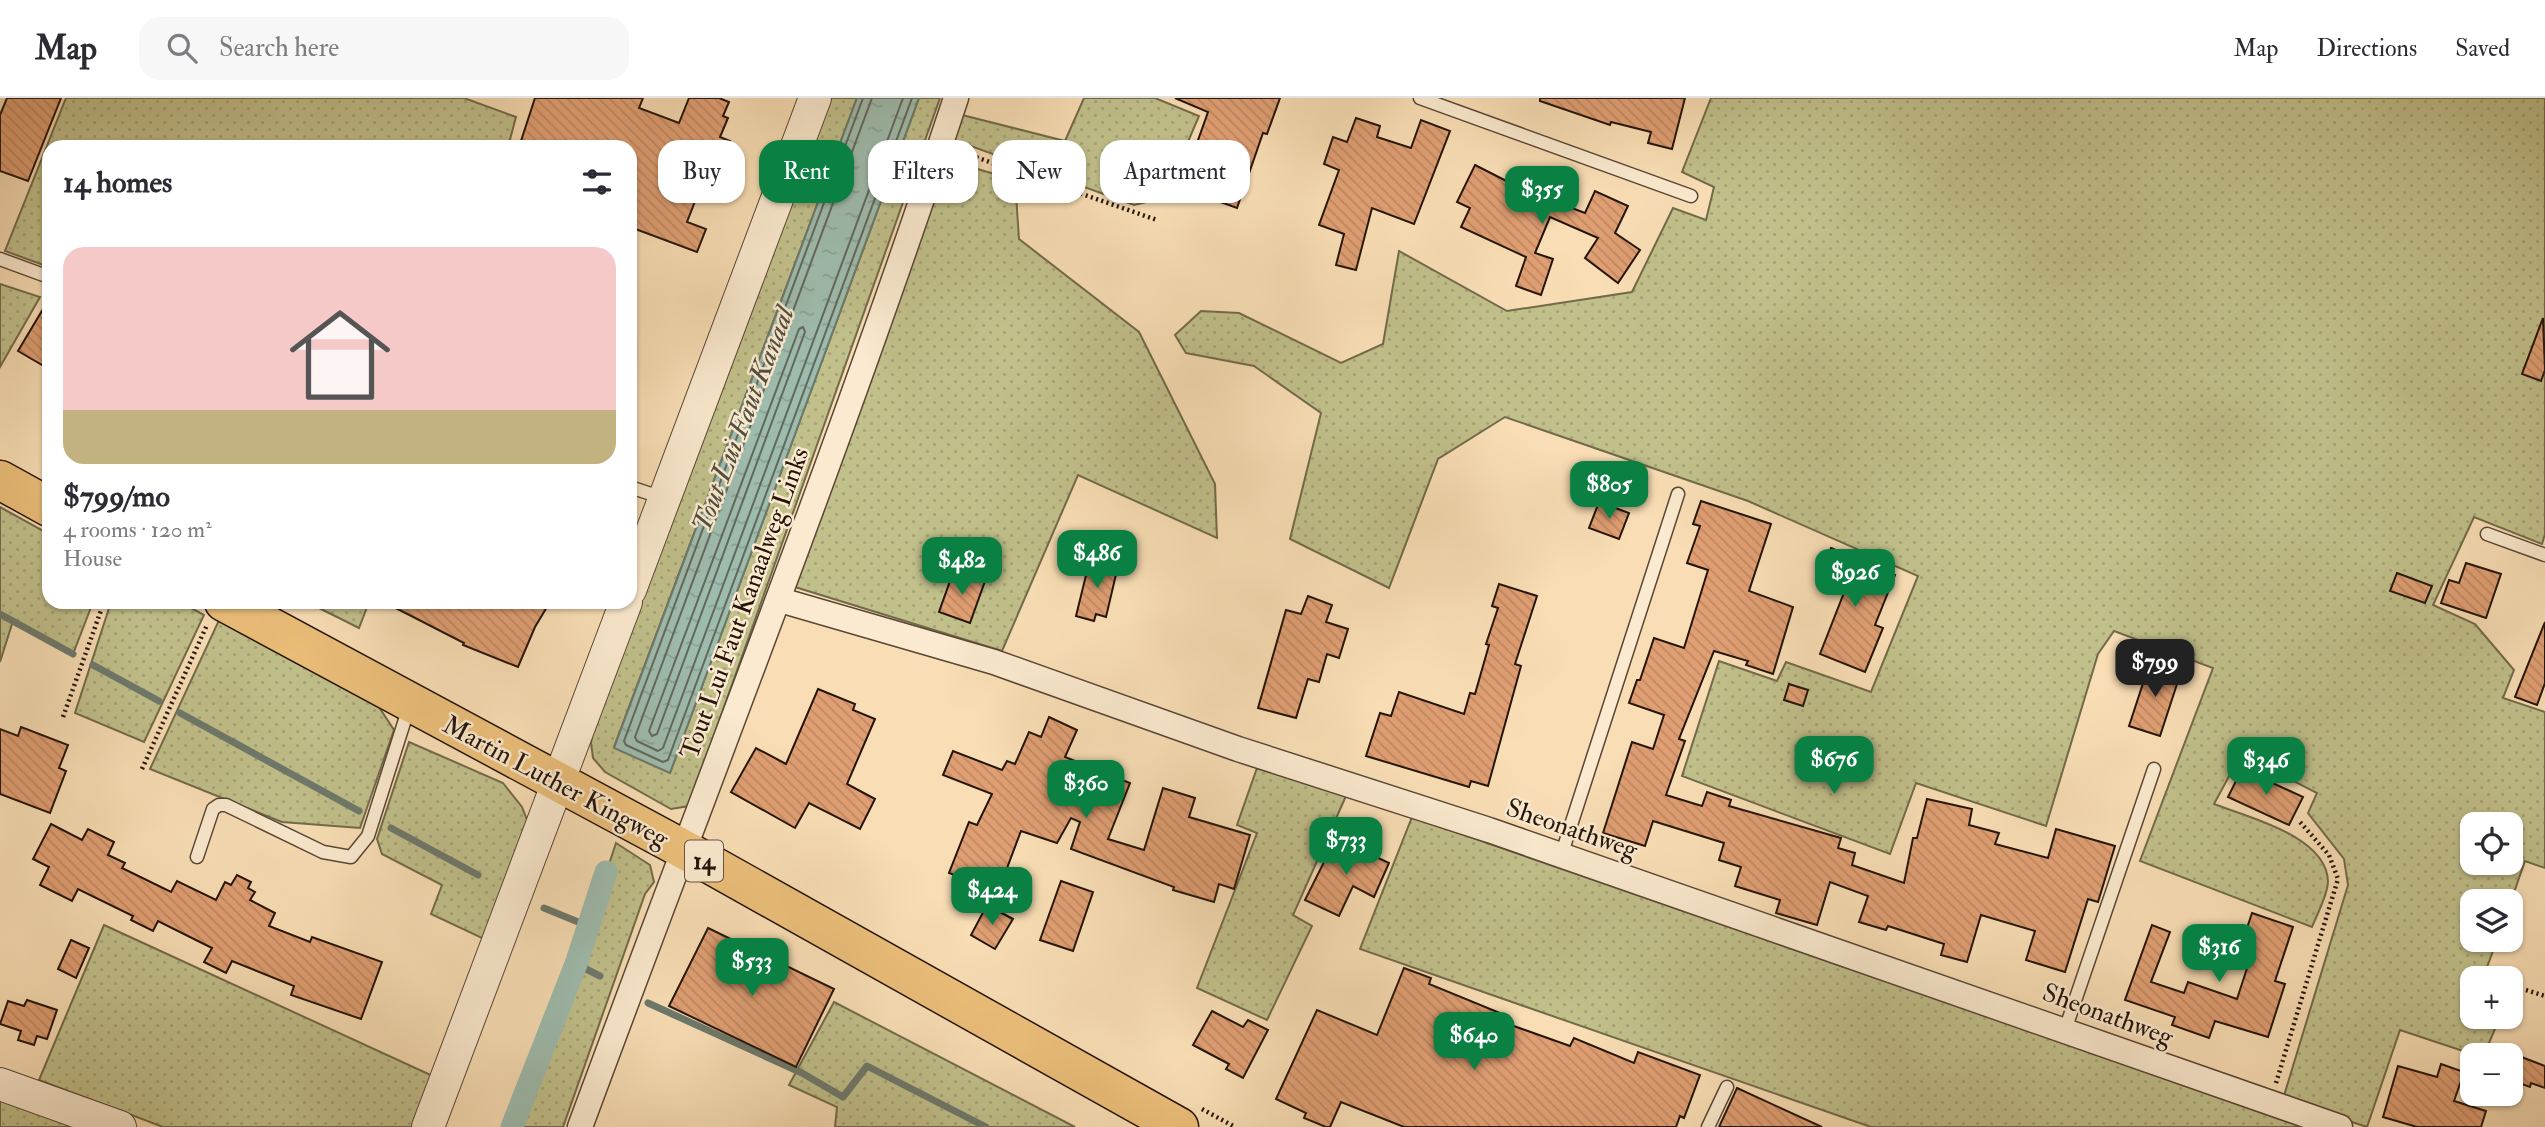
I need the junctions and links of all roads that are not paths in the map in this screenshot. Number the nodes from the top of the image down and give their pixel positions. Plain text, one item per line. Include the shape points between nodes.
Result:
1 (956, 98) edge
2 (1420, 98) edge
3 (810, 99) edge
4 (1691, 196) dead end
5 (0, 259) edge
6 (42, 274) edge
7 (0, 480) edge
8 (637, 489) edge
9 (1678, 494) dead end
10 (664, 499) junction
11 (42, 503) edge
12 (2487, 534) dead end
13 (2545, 555) edge
14 (637, 571) edge
15 (780, 600) junction
16 (220, 609) edge
17 (623, 609) edge
18 (410, 703) junction
19 (2154, 769) dead end
20 (558, 781) junction
21 (683, 849) junction
22 (197, 856) dead end
23 (1561, 856) junction
24 (2064, 1030) junction
25 (0, 1084) edge
26 (1727, 1087) dead end
27 (120, 1127) edge
28 (428, 1127) edge
29 (580, 1127) edge
30 (1179, 1127) edge
31 (1708, 1127) edge
32 (2340, 1127) edge

1 - 15 street, Tout Lui Faut Kanaalweg Links
2 - 4 lane
3 - 10 street
5 - 6 lane
7 - 11 main road
8 - 10 lane
9 - 23 lane
10 - 14 street
12 - 13 lane
15 - 21 street, Tout Lui Faut Kanaalweg Links
15 - 23 street, Sheonathweg via 995,662 1238,749
16 - 18 main road, Martin Luther Kingweg / 14
17 - 20 street
18 - 20 main road, Martin Luther Kingweg / 14
18 - 22 lane via 368,836 351,857 323,852 219,804 213,809
19 - 24 lane
20 - 21 main road, Martin Luther Kingweg / 14
20 - 28 street
21 - 29 street, Tout Lui Faut Kanaalweg Links
21 - 30 main road, Martin Luther Kingweg / 14
23 - 24 street, Sheonathweg
24 - 32 street, Sheonathweg
25 - 27 street
26 - 31 lane

